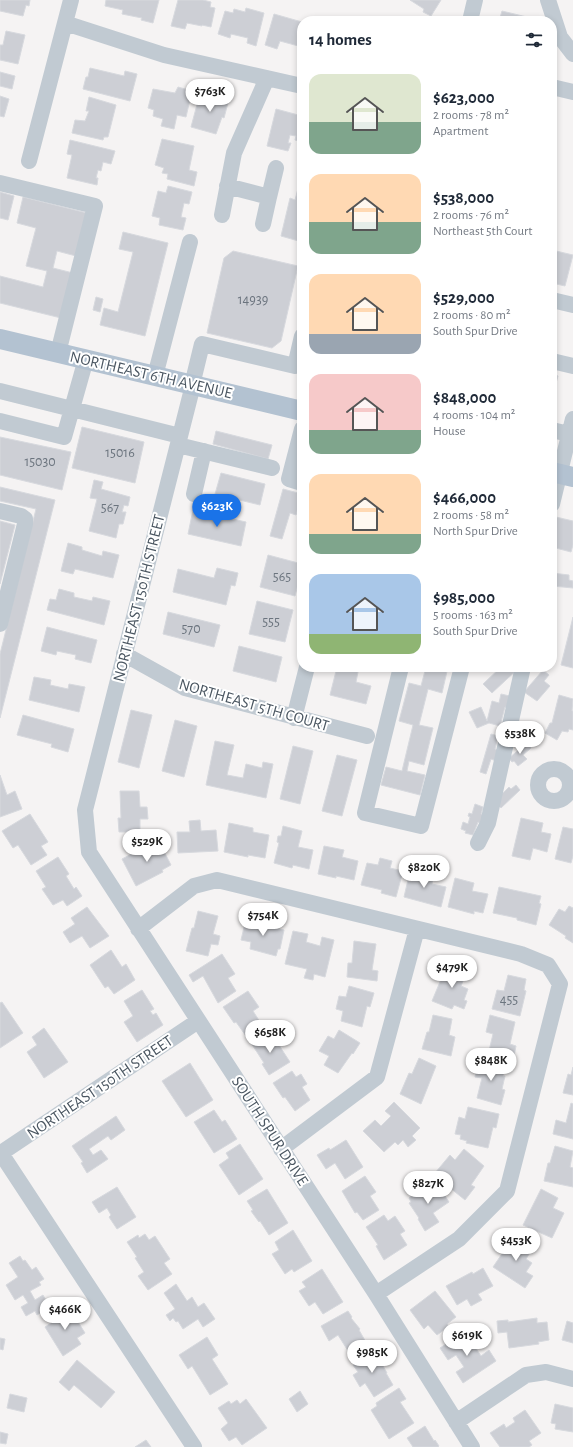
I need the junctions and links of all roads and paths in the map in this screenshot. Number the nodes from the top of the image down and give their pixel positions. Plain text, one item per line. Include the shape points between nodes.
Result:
1 (71, 0) edge
2 (475, 0) edge
3 (548, 0) edge
4 (471, 16) edge
5 (553, 16) edge
6 (65, 23) junction
7 (557, 28) edge
8 (573, 54) edge
9 (267, 78) junction
10 (297, 85) edge
11 (557, 88) edge
12 (573, 92) edge
13 (29, 161) dead end
14 (276, 168) dead end
15 (0, 183) edge
16 (227, 186) junction
17 (269, 197) junction
18 (222, 215) dead end
19 (263, 224) dead end
20 (190, 242) dead end
21 (557, 303) edge
22 (573, 305) edge
23 (0, 339) edge
24 (58, 353) junction
25 (86, 360) junction
26 (557, 362) edge
27 (573, 366) edge
28 (297, 367) edge
29 (155, 376) junction
30 (192, 385) junction
31 (0, 391) edge
32 (72, 409) junction
33 (297, 410) edge
34 (0, 421) edge
35 (557, 430) edge
36 (572, 430) edge
37 (179, 441) junction
38 (297, 448) edge
39 (204, 451) junction
40 (272, 468) dead end
41 (562, 474) edge
42 (297, 481) edge
43 (557, 489) edge
44 (194, 494) dead end
45 (0, 511) edge
46 (0, 624) edge
47 (124, 654) junction
48 (306, 672) edge
49 (401, 672) edge
50 (461, 672) edge
51 (522, 672) edge
52 (294, 718) junction
53 (367, 736) dead end
54 (85, 810) joint
55 (478, 843) dead end
56 (138, 929) junction
57 (417, 929) junction
58 (198, 1021) junction
59 (282, 1148) junction
60 (0, 1152) edge
61 (376, 1294) junction
62 (573, 1380) edge
63 (456, 1422) junction
64 (194, 1447) edge
65 (472, 1447) edge

1 - 6 street
2 - 4 street
3 - 5 street
6 - 9 street via 164,55
6 - 13 street
7 - 8 street via 560,37
9 - 10 street
9 - 16 street via 234,153
11 - 12 street
14 - 17 street
15 - 24 street via 95,206
16 - 17 street
16 - 18 street
17 - 19 street
20 - 29 street
21 - 22 street
23 - 24 main road, NORTHEAST 6TH AVENUE
24 - 25 main road, NORTHEAST 6TH AVENUE
25 - 29 main road, NORTHEAST 6TH AVENUE
25 - 32 street
26 - 27 street
28 - 30 street, NORTHEAST 150TH STREET via 202,344
29 - 30 main road, NORTHEAST 6TH AVENUE
30 - 33 main road, NORTHEAST 6TH AVENUE
30 - 37 street, NORTHEAST 150TH STREET
31 - 32 street
32 - 34 street via 64,437
32 - 37 street
35 - 36 street
36 - 41 street
37 - 39 street
37 - 47 street, NORTHEAST 150TH STREET
38 - 42 street via 289,479
39 - 40 street
39 - 44 street
41 - 43 street
45 - 46 street via 21,516 25,519 25,524
47 - 52 street, NORTHEAST 5TH COURT via 185,688
47 - 54 street, NORTHEAST 150TH STREET
48 - 52 street
49 - 50 street via 364,813 421,826
51 - 55 street via 488,823
52 - 53 street, NORTHEAST 5TH COURT
54 - 56 street, SOUTH SPUR DRIVE via 89,852
56 - 57 street via 194,886 217,880
56 - 58 street, SOUTH SPUR DRIVE
57 - 59 street via 377,1077
57 - 61 street via 521,954 548,965 560,984 507,1191 459,1239
58 - 59 street, SOUTH SPUR DRIVE
58 - 60 street, NORTHEAST 150TH STREET
59 - 61 street, SOUTH SPUR DRIVE
60 - 64 street
61 - 63 street, SOUTH SPUR DRIVE
62 - 63 street via 546,1372 526,1375
63 - 65 street, SOUTH SPUR DRIVE

